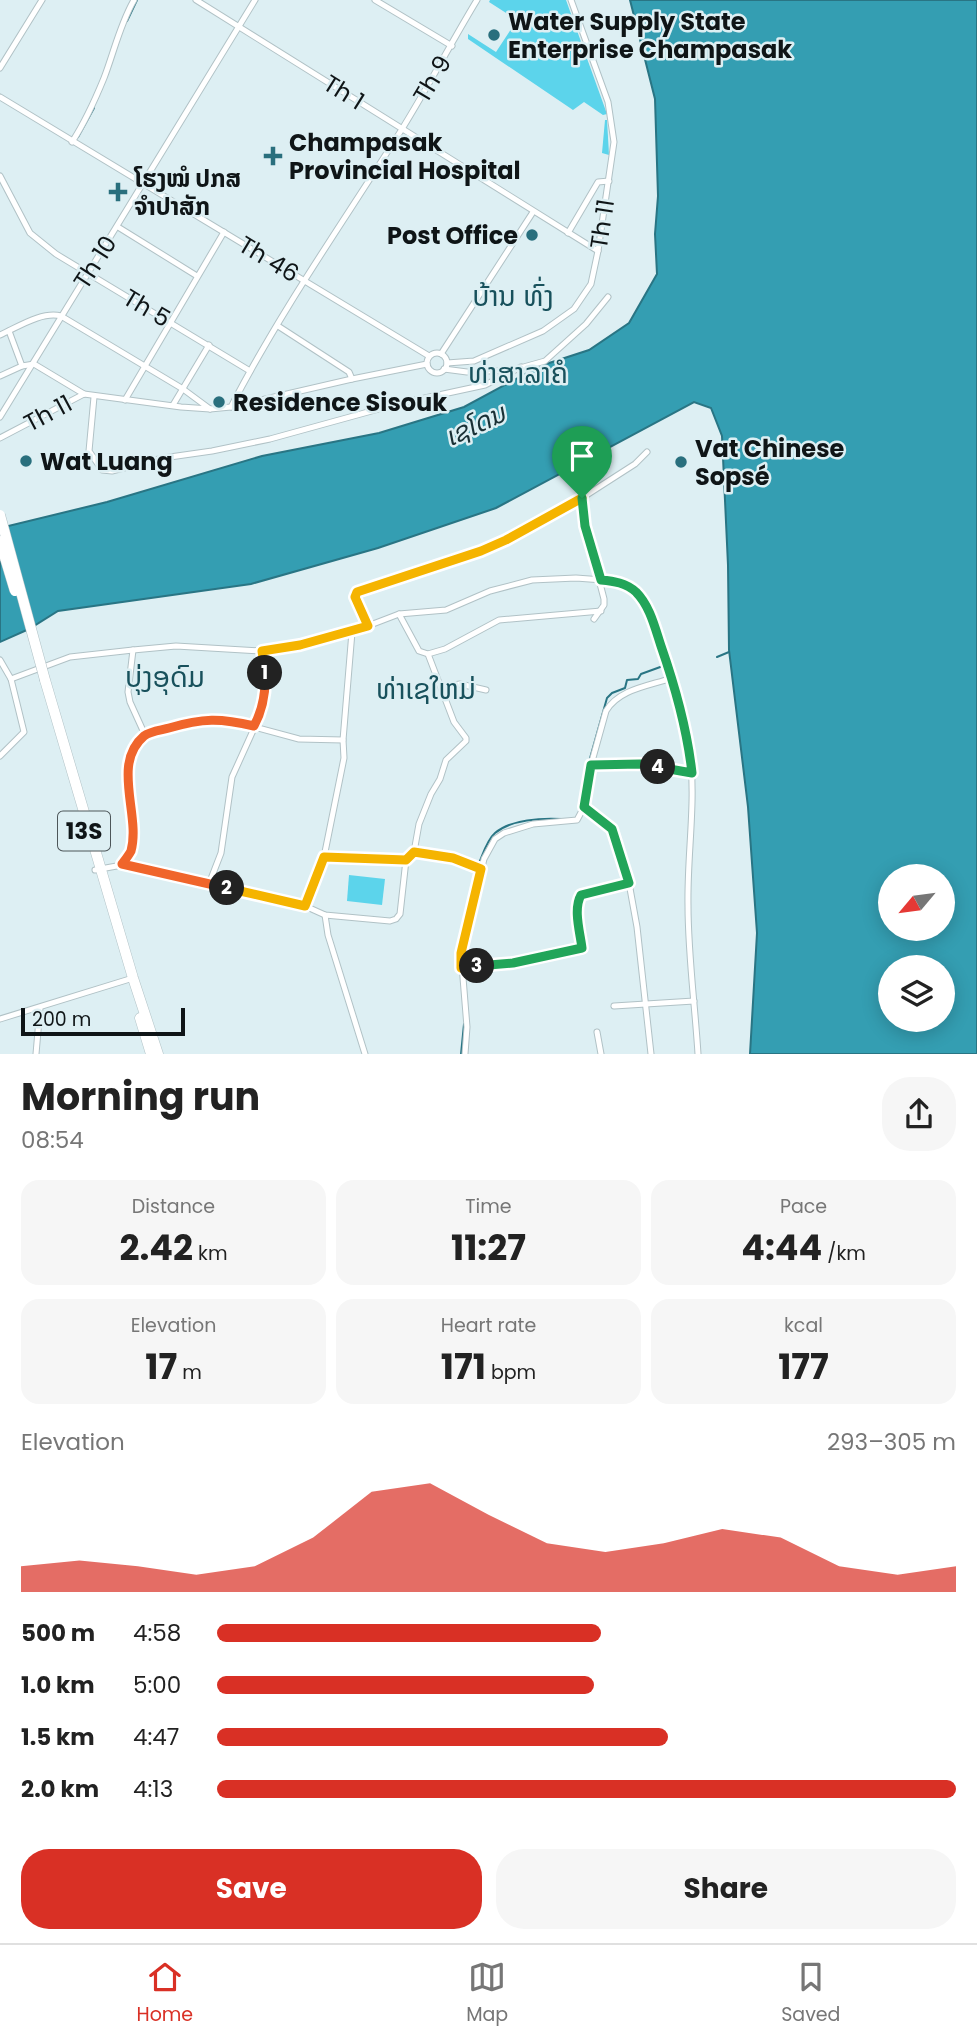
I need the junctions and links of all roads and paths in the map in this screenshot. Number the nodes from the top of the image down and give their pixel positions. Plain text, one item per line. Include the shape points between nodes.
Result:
1 (42, 0) edge
2 (134, 0) edge
3 (196, 0) edge
4 (255, 0) edge
5 (374, 0) edge
6 (477, 0) edge
7 (571, 0) edge
8 (240, 27) junction
9 (452, 46) junction
10 (0, 68) edge
11 (0, 97) edge
12 (402, 128) junction
13 (72, 142) junction
14 (0, 176) edge
15 (609, 181) junction
16 (144, 184) junction
17 (534, 212) junction
18 (117, 227) junction
19 (224, 232) junction
20 (568, 233) junction
21 (598, 251) junction
22 (88, 272) junction
23 (197, 276) junction
24 (304, 281) junction
25 (608, 297) dead end
26 (61, 316) junction
27 (170, 322) junction
28 (278, 326) junction
29 (9, 331) junction
30 (0, 335) edge
31 (209, 345) junction
32 (441, 354) junction
33 (429, 356) junction
34 (34, 364) junction
35 (427, 364) junction
36 (22, 366) junction
37 (445, 366) junction
38 (145, 367) junction
39 (522, 367) junction
40 (250, 371) junction
41 (0, 376) edge
42 (352, 379) junction
43 (183, 389) junction
44 (84, 394) junction
45 (94, 397) junction
46 (125, 400) junction
47 (173, 405) junction
48 (231, 407) junction
49 (210, 409) junction
50 (0, 417) edge
51 (0, 438) edge
52 (647, 452) dead end
53 (582, 498) junction
54 (0, 514) edge
55 (0, 541) edge
56 (601, 580) junction
57 (601, 611) junction
58 (399, 614) junction
59 (594, 620) dead end
60 (368, 626) junction
61 (352, 632) junction
62 (132, 650) junction
63 (262, 651) junction
64 (428, 654) junction
65 (0, 660) edge
66 (672, 678) junction
67 (11, 679) junction
68 (43, 681) junction
69 (441, 687) junction
70 (486, 690) dead end
71 (254, 726) junction
72 (145, 735) junction
73 (343, 740) junction
74 (0, 755) edge
75 (591, 765) junction
76 (692, 773) junction
77 (584, 807) junction
78 (414, 852) junction
79 (324, 857) junction
80 (406, 860) junction
81 (122, 864) junction
82 (98, 869) junction
83 (481, 869) junction
84 (629, 883) junction
85 (209, 884) junction
86 (305, 906) junction
87 (325, 915) junction
88 (461, 968) junction
89 (130, 979) junction
90 (694, 1001) junction
91 (645, 1004) junction
92 (614, 1006) dead end
93 (40, 1008) junction
94 (0, 1019) edge
95 (597, 1032) dead end
96 (36, 1054) edge
97 (151, 1054) edge
98 (158, 1054) edge
99 (365, 1054) edge
100 (465, 1054) edge
101 (601, 1054) edge
102 (652, 1054) edge
103 (698, 1054) edge

1 - 10 street
2 - 13 street via 85,121
3 - 8 street, Th 1
4 - 8 street, Th 10
5 - 9 street
6 - 9 street, Th 9
7 - 15 street, Th 11 via 612,118
8 - 12 street, Th 1
8 - 16 street, Th 10
9 - 12 street, Th 9
11 - 13 street, Th 46
12 - 17 street, Th 1
12 - 24 street, Th 9
13 - 16 street, Th 46
14 - 22 street, Th 5 via 35,239
15 - 20 street via 598,182
15 - 21 street, Th 11
16 - 18 street, Th 10
16 - 19 street, Th 46
17 - 20 street, Th 1
17 - 32 street
18 - 22 street, Th 10
18 - 23 street
19 - 23 street
19 - 24 street, Th 46
20 - 21 street, Th 1
21 - 37 street, Th 11 via 591,284 562,320 474,361
22 - 26 street, Th 10
22 - 27 street, Th 5
23 - 27 street
24 - 28 street, Th 9
24 - 33 street, Th 46
25 - 39 street via 545,361
26 - 29 street via 43,316
26 - 34 street, Th 10
26 - 38 street
27 - 31 street, Th 5
27 - 38 street
28 - 40 street, Th 9
28 - 42 street via 349,372
29 - 30 street
29 - 36 street
31 - 40 street, Th 5
31 - 43 street
32 - 33 street
32 - 37 street
33 - 35 street
34 - 36 street
34 - 44 street
34 - 50 street, Th 10
35 - 37 street via 434,372
35 - 42 street, Th 11
36 - 41 street
37 - 39 street via 467,372
38 - 43 street
38 - 46 street
39 - 45 street via 485,384 317,428 112,471 102,470 89,452
40 - 48 street, Th 9
42 - 48 street, Th 11
43 - 47 street
43 - 49 street
44 - 45 street, Th 11
44 - 51 street, Th 11
45 - 46 street, Th 11
46 - 47 street, Th 11
47 - 49 street, Th 11
48 - 49 street, Th 11
52 - 53 street
53 - 56 street
53 - 60 street via 498,544 357,592
54 - 68 highway, 13S, bridge
55 - 68 highway, 13S, bridge
56 - 57 street
56 - 58 street via 533,580 446,610
56 - 66 street via 631,588 643,601
57 - 59 street
57 - 64 street via 499,620
58 - 60 street
58 - 64 street via 419,651
60 - 61 street
61 - 63 street
61 - 73 street
62 - 63 street via 176,646
62 - 67 street via 70,657
62 - 72 street via 128,692
63 - 71 street via 266,690
64 - 69 street
65 - 67 street
66 - 75 street via 611,703
66 - 76 street via 685,720
67 - 74 street via 24,732
68 - 82 highway, 13S
69 - 70 street via 460,684
69 - 78 street via 466,741 446,760 419,824
71 - 72 street via 201,719
71 - 73 street via 299,739
71 - 85 street via 232,777 223,844
72 - 81 street via 132,749 131,850
73 - 79 street via 344,758
75 - 76 street via 640,764
75 - 77 street
76 - 90 street via 688,907
77 - 83 street via 572,822 533,824 504,833 489,848
77 - 84 street via 612,829
78 - 80 street
78 - 83 street via 453,858
79 - 80 street
79 - 86 street
80 - 87 street via 396,919
81 - 82 street
81 - 85 street
82 - 89 highway, 13S
83 - 88 street
84 - 88 street via 579,897 582,948 513,963
84 - 91 street
85 - 86 street
86 - 87 street
87 - 99 street
88 - 100 street
89 - 93 street
89 - 97 highway, 13S
89 - 98 highway, 13S
90 - 91 street
90 - 103 street
91 - 92 street
91 - 102 street
93 - 94 street
93 - 96 street
95 - 101 street

